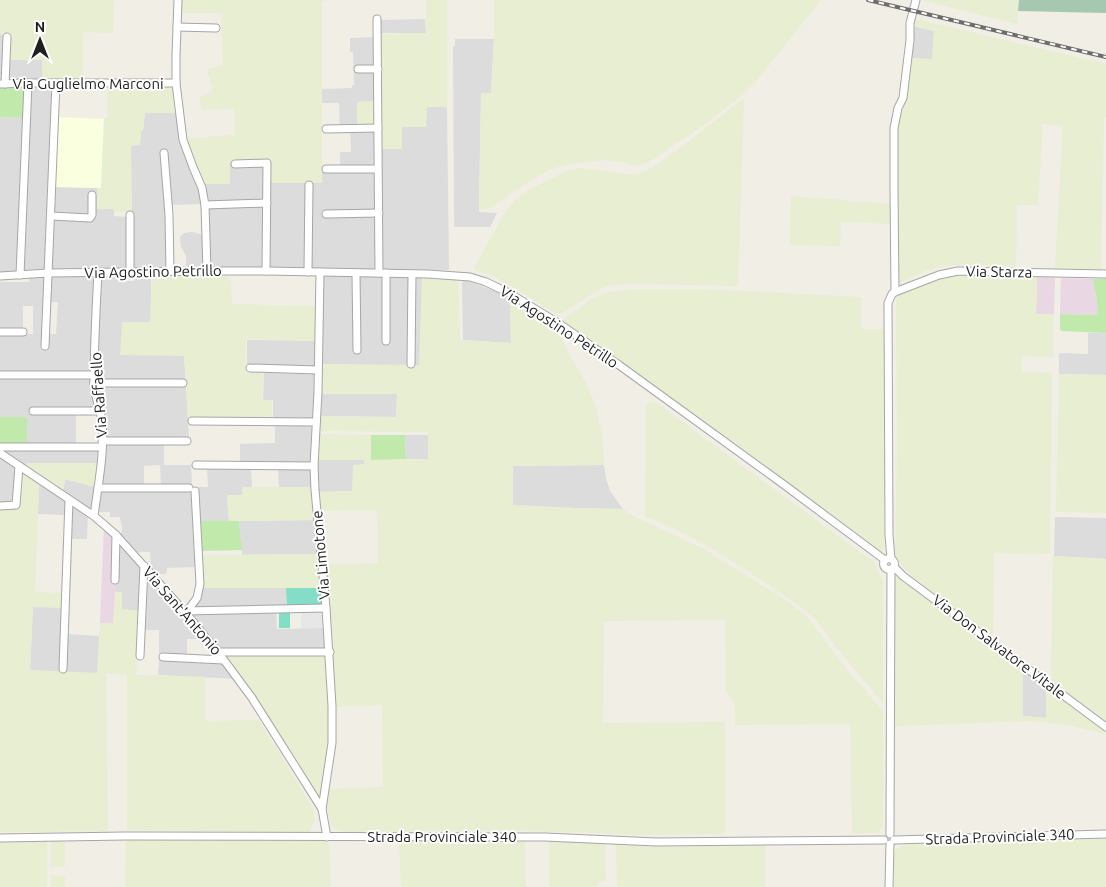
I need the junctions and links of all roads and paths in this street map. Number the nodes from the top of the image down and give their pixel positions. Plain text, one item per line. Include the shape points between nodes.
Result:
1 (178, 0) edge
2 (916, 0) edge
3 (377, 19) dead end
4 (177, 27) junction
5 (216, 28) dead end
6 (7, 37) dead end
7 (358, 69) dead end
8 (378, 69) junction
9 (28, 83) junction
10 (56, 83) junction
11 (3, 84) edge
12 (176, 84) junction
13 (378, 128) junction
14 (326, 129) dead end
15 (164, 153) dead end
16 (235, 164) dead end
17 (326, 169) dead end
18 (378, 169) junction
19 (309, 185) dead end
20 (92, 195) dead end
21 (267, 203) junction
22 (205, 205) junction
23 (379, 213) junction
24 (326, 214) dead end
25 (130, 215) dead end
26 (51, 216) junction
27 (170, 271) junction
28 (207, 271) junction
29 (266, 271) junction
30 (98, 272) junction
31 (130, 272) junction
32 (308, 272) junction
33 (320, 272) junction
34 (356, 272) junction
35 (48, 273) junction
36 (383, 273) junction
37 (412, 274) junction
38 (1106, 274) edge
39 (20, 275) junction
40 (0, 276) edge
41 (895, 292) junction
42 (0, 332) edge
43 (23, 332) dead end
44 (386, 341) dead end
45 (45, 346) dead end
46 (356, 350) dead end
47 (411, 364) dead end
48 (250, 368) dead end
49 (318, 370) junction
50 (0, 376) edge
51 (95, 379) junction
52 (183, 383) dead end
53 (33, 411) dead end
54 (99, 411) junction
55 (192, 420) dead end
56 (316, 422) junction
57 (187, 441) dead end
58 (102, 444) junction
59 (0, 447) edge
60 (0, 454) edge
61 (196, 465) dead end
62 (19, 466) junction
63 (314, 466) junction
64 (98, 488) junction
65 (70, 500) junction
66 (0, 506) edge
67 (94, 516) junction
68 (116, 535) junction
69 (888, 560) junction
70 (144, 566) junction
71 (892, 568) junction
72 (115, 580) dead end
73 (326, 608) junction
74 (186, 610) junction
75 (218, 652) junction
76 (330, 652) junction
77 (140, 656) dead end
78 (163, 657) dead end
79 (224, 660) junction
80 (63, 669) dead end
81 (1106, 727) edge
82 (322, 809) junction
83 (1106, 834) edge
84 (327, 837) junction
85 (0, 838) edge
86 (889, 839) junction
87 (889, 887) edge

1 - 4 street
2 - 41 street via 910,23 903,98 894,128
3 - 8 street
4 - 5 street
4 - 12 street
6 - 11 street
7 - 8 street
8 - 13 street
9 - 10 street, Via Guglielmo Marconi
9 - 11 street, Via Guglielmo Marconi
9 - 39 street
10 - 12 street, Via Guglielmo Marconi
10 - 26 street
12 - 22 street via 183,140 202,188
13 - 14 street
13 - 18 street
15 - 27 street
16 - 21 street via 267,163
17 - 18 street
18 - 23 street
19 - 32 street
20 - 26 street via 90,218
21 - 22 street
21 - 29 street
22 - 28 street
23 - 24 street
23 - 36 street
25 - 31 street
26 - 35 street
27 - 28 street, Via Agostino Petrillo
27 - 31 street, Via Agostino Petrillo
28 - 29 street, Via Agostino Petrillo
29 - 32 street, Via Agostino Petrillo
30 - 31 street, Via Agostino Petrillo
30 - 35 street, Via Agostino Petrillo
30 - 51 street, Via Raffaello
32 - 33 street, Via Agostino Petrillo
33 - 34 street, Via Agostino Petrillo
33 - 49 street, Via Limotone
34 - 36 street, Via Agostino Petrillo
34 - 46 street
35 - 39 street, Via Agostino Petrillo
35 - 45 street
36 - 37 street, Via Agostino Petrillo
36 - 44 street
37 - 47 street
37 - 69 street, Via Agostino Petrillo via 470,277 517,298 675,405
38 - 41 street, Via Starza via 958,272 939,275
39 - 40 street, Via Agostino Petrillo
41 - 69 street via 888,303
42 - 43 street
48 - 49 street
49 - 56 street, Via Limotone
50 - 51 street
51 - 52 street
51 - 54 street, Via Raffaello
53 - 54 street
54 - 58 street, Via Raffaello
55 - 56 street
56 - 63 street, Via Limotone
57 - 58 street
58 - 59 street
58 - 64 street, Via Raffaello
60 - 62 street, Via Sant'Antonio
61 - 63 street
62 - 65 street, Via Sant'Antonio
62 - 66 street via 16,505
63 - 73 street, Via Limotone
64 - 67 street, Via Raffaello
64 - 74 street via 192,490 200,584 197,598
65 - 67 street, Via Sant'Antonio
65 - 80 street
67 - 68 street, Via Sant'Antonio
68 - 70 street, Via Sant'Antonio
68 - 72 street
69 - 71 street via 884,566
70 - 74 street, Via Sant'Antonio
70 - 77 street
71 - 81 street, Via Don Salvatore Vitale
71 - 86 street
73 - 74 street
73 - 76 street, Via Limotone
74 - 75 street, Via Sant'Antonio
75 - 76 street
75 - 79 street, Via Sant'Antonio
76 - 82 street, Via Limotone via 332,743
78 - 79 street
79 - 82 street, Via Sant'Antonio via 252,698
82 - 84 street, Via Limotone
83 - 86 street, Strada Provinciale 340
84 - 85 street, Strada Provinciale 340
84 - 86 street, Strada Provinciale 340 via 545,837 656,842
86 - 87 street

